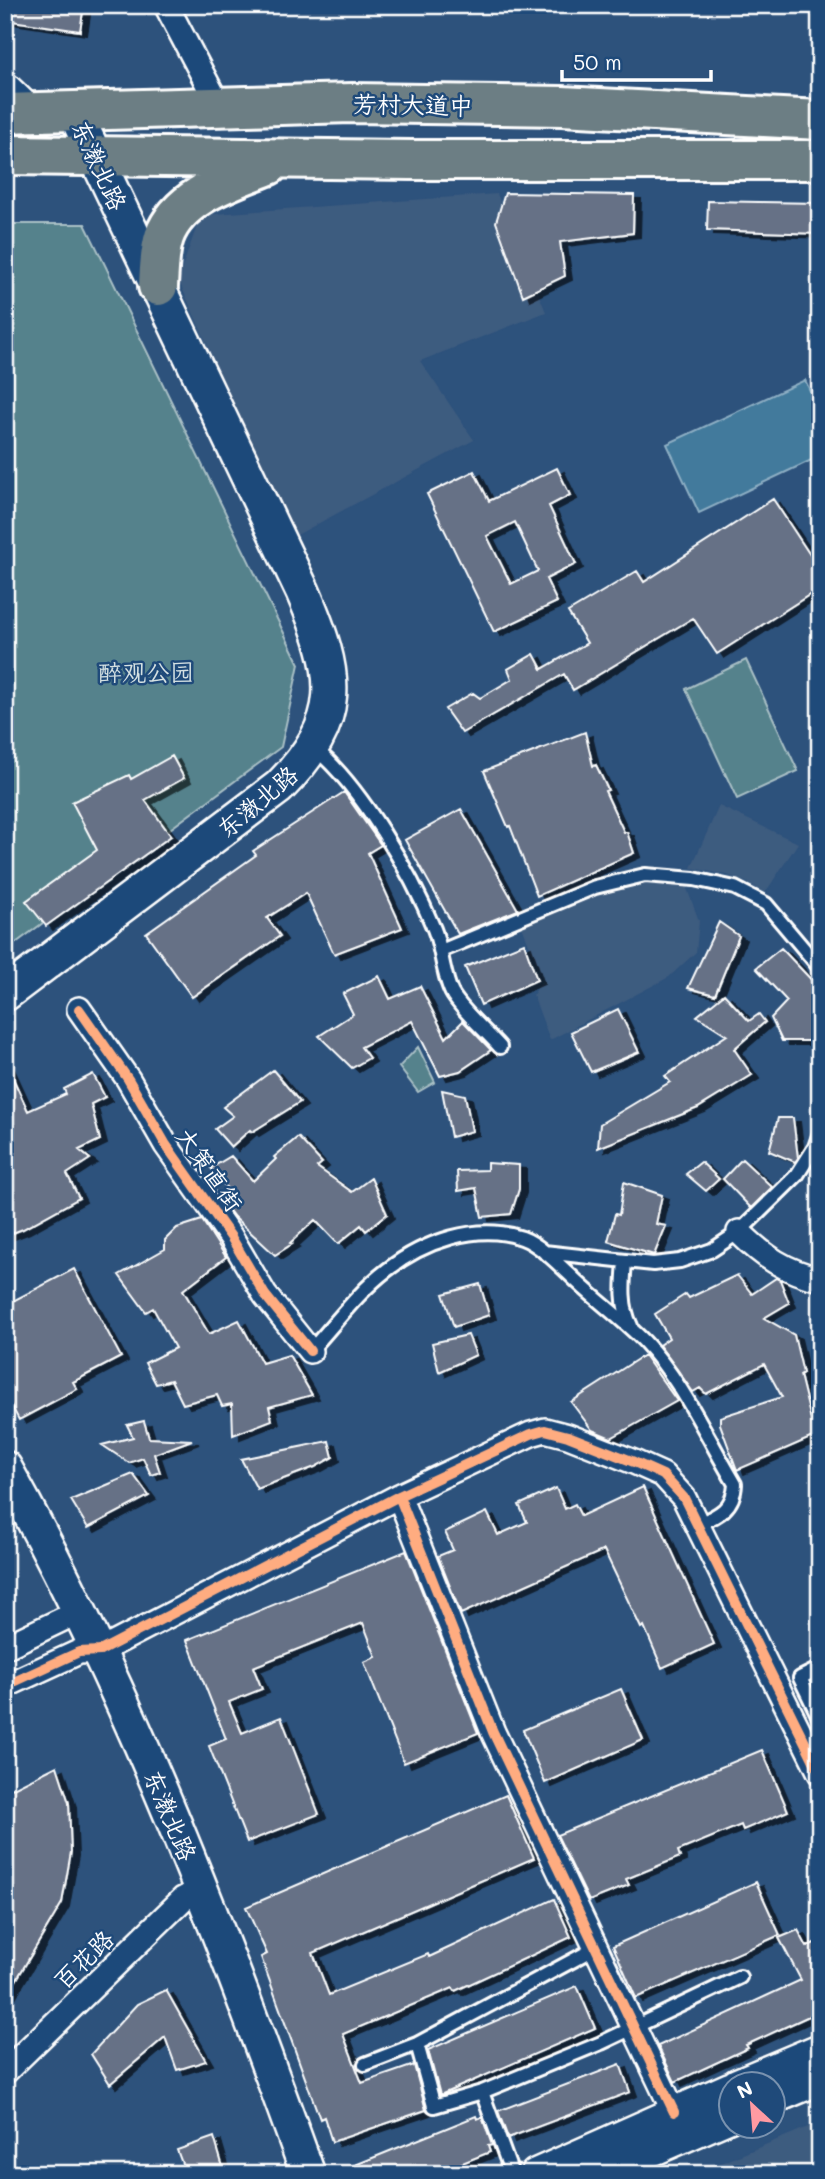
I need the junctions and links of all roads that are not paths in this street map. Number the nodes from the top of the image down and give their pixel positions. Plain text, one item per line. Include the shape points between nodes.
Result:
1 (166, 5) edge
2 (5, 83) edge
3 (219, 106) junction
4 (74, 111) junction
5 (20, 112) edge
6 (820, 120) edge
7 (5, 155) edge
8 (86, 156) junction
9 (282, 159) junction
10 (820, 160) edge
11 (158, 286) junction
12 (313, 748) junction
13 (440, 951) junction
14 (820, 968) edge
15 (5, 972) edge
16 (5, 994) edge
17 (79, 1009) dead end
18 (500, 1047) dead end
19 (820, 1133) edge
20 (739, 1232) junction
21 (543, 1252) junction
22 (625, 1262) junction
23 (820, 1279) edge
24 (634, 1332) junction
25 (310, 1351) joint
26 (5, 1468) edge
27 (399, 1496) junction
28 (5, 1512) edge
29 (697, 1525) junction
30 (72, 1615) junction
31 (5, 1647) edge
32 (89, 1652) junction
33 (820, 1668) edge
34 (5, 1686) edge
35 (820, 1719) edge
36 (820, 1773) edge
37 (192, 1894) junction
38 (596, 1948) junction
39 (740, 1977) dead end
40 (633, 2026) junction
41 (417, 2044) junction
42 (820, 2049) edge
43 (365, 2064) dead end
44 (770, 2070) edge
45 (5, 2072) edge
46 (820, 2079) edge
47 (482, 2092) junction
48 (786, 2093) edge
49 (716, 2094) edge
50 (674, 2112) junction
51 (716, 2123) edge
52 (286, 2174) edge
53 (308, 2174) edge
54 (512, 2174) edge
55 (536, 2174) edge
56 (598, 2174) edge

1 - 3 street
2 - 5 street
3 - 4 highway, 芳村大道中
3 - 6 highway, 芳村大道中 via 562,106
4 - 5 highway, 芳村大道中
4 - 8 main road, 东漖北路
7 - 8 highway
8 - 9 highway
8 - 11 main road, 东漖北路
8 - 15 main road, 东漖北路 via 288,606 308,664 309,693 306,718 288,755
9 - 10 highway
9 - 11 highway via 188,205 164,237
11 - 12 main road, 东漖北路 via 318,626 326,652 330,699
12 - 13 lane via 346,778 390,844 435,930
12 - 16 main road, 东漖北路 via 279,788
13 - 14 lane via 595,887 645,875 735,887 766,904
13 - 18 lane via 453,994
17 - 25 street, 大策直街 via 265,1295
19 - 20 lane via 797,1175
20 - 22 lane via 712,1250 680,1261
20 - 23 street via 779,1266
21 - 22 lane
21 - 24 lane
21 - 25 lane via 508,1234 461,1233 388,1269
22 - 24 lane via 626,1316
24 - 29 lane via 689,1401 734,1485 720,1515
26 - 30 main road, 东漖北路
27 - 29 street via 545,1430 663,1475 684,1498
27 - 32 street
27 - 38 street via 494,1732
28 - 30 main road, 东漖北路
29 - 36 street
30 - 31 street
30 - 32 main road, 东漖北路
32 - 34 street
32 - 37 main road, 东漖北路 via 104,1705
33 - 35 lane via 800,1678
37 - 45 street, 百花路
37 - 52 main road, 东漖北路
37 - 53 main road, 东漖北路 via 235,1972
38 - 40 street
38 - 41 lane
39 - 40 lane
40 - 47 lane
40 - 50 street
41 - 43 lane
41 - 47 lane via 434,2106
42 - 44 street
46 - 48 street
47 - 54 lane
49 - 50 street
50 - 55 street
51 - 56 street

